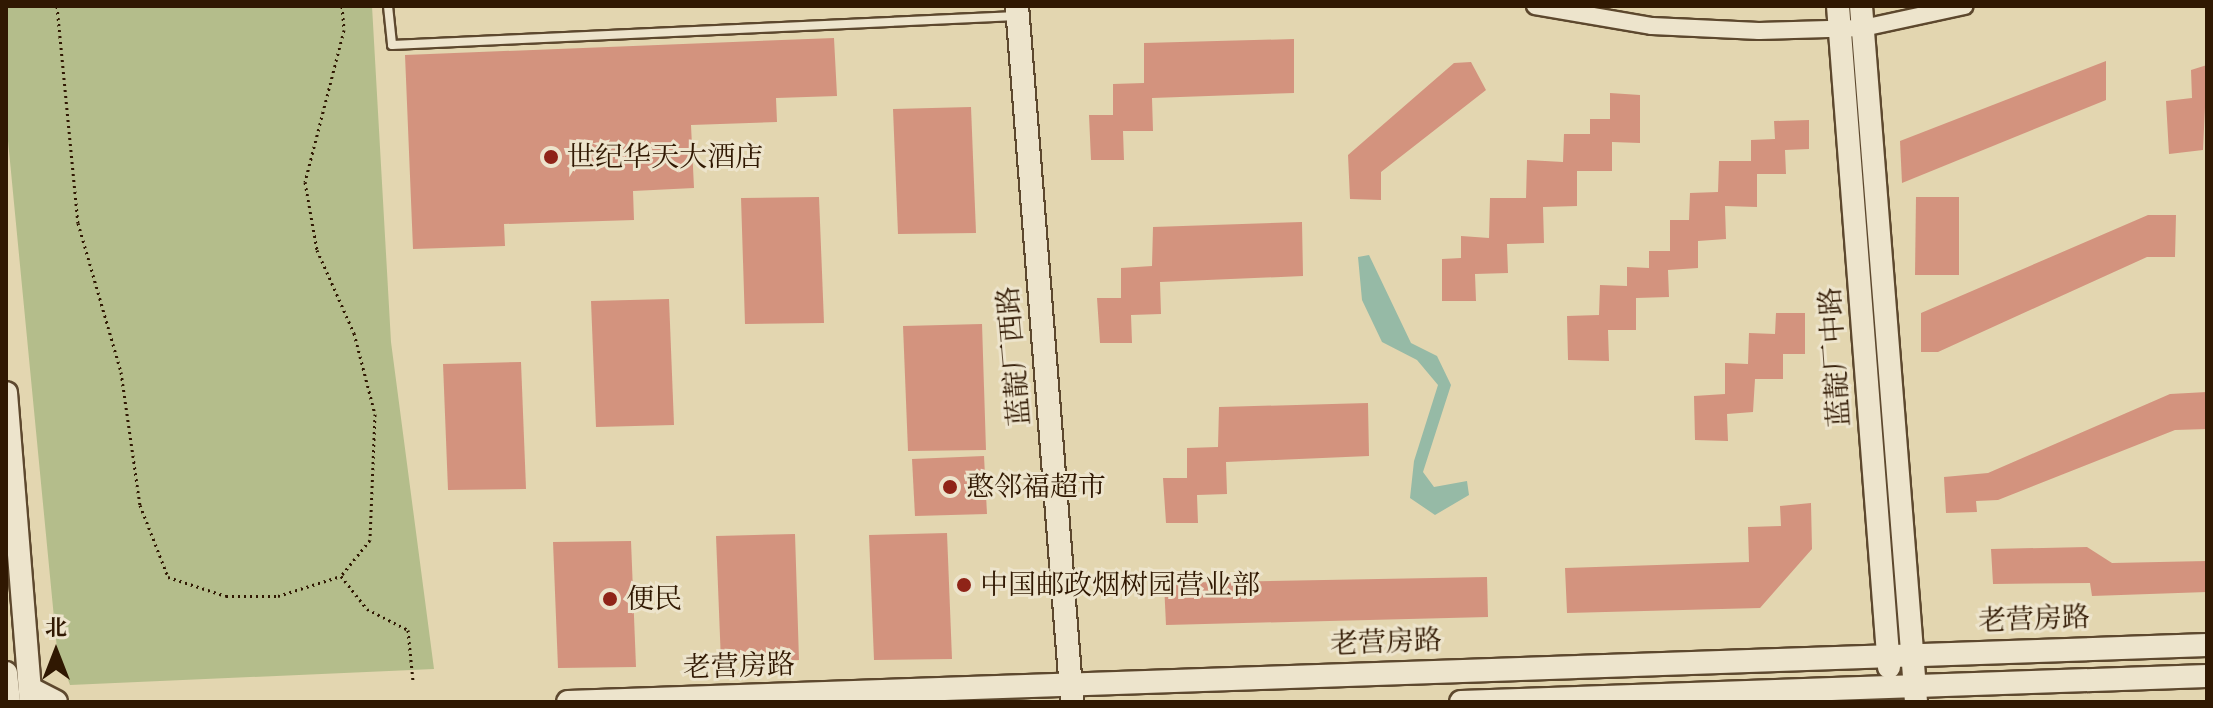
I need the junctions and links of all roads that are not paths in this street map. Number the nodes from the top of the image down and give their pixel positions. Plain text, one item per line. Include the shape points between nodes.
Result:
1 (388, 6) edge
2 (1535, 6) edge
3 (1838, 6) edge
4 (1965, 6) edge
5 (1017, 11) edge
6 (1862, 17) edge
7 (1840, 30) junction
8 (6, 393) edge
9 (2207, 645) edge
10 (1888, 653) junction
11 (1912, 653) junction
12 (6, 673) edge
13 (2207, 676) edge
14 (1071, 693) edge
15 (1887, 694) edge
16 (1915, 694) edge
17 (31, 695) edge
18 (9, 702) edge
19 (56, 702) edge
20 (568, 702) edge
21 (1461, 702) edge

1 - 5 lane via 392,45
2 - 7 street via 1652,26
3 - 7 street, 蓝靛厂中路
4 - 6 street
5 - 14 street, 蓝靛厂西路
6 - 7 street
6 - 11 street, 蓝靛厂中路
7 - 10 street, 蓝靛厂中路
8 - 17 street
9 - 11 street, 老营房路
10 - 11 street, 老营房路
10 - 14 street, 老营房路
10 - 15 street, 蓝靛厂中路
11 - 16 street, 蓝靛厂中路
12 - 18 street
13 - 16 street
14 - 20 street, 老营房路
15 - 16 street
15 - 21 street
17 - 19 street

